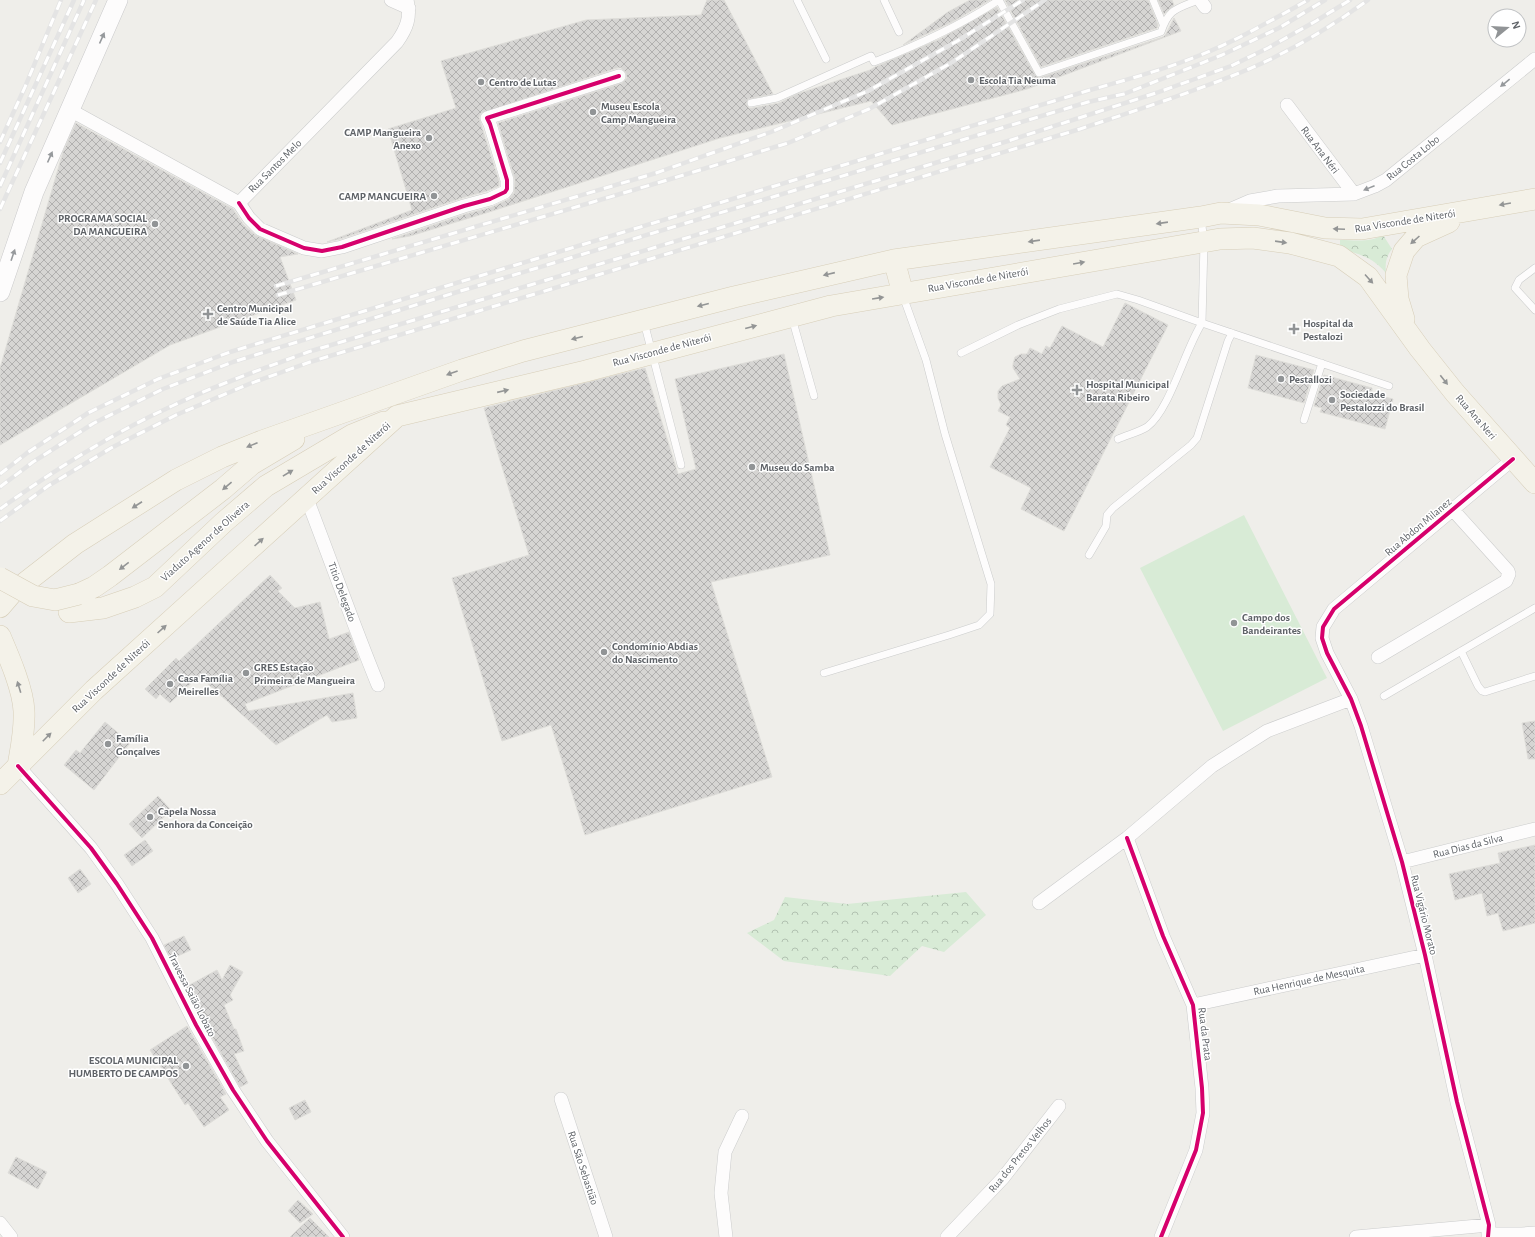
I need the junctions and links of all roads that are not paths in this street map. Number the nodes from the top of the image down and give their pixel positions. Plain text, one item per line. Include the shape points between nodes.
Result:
1 (118, 0) edge
2 (391, 0) edge
3 (797, 0) edge
4 (884, 0) edge
5 (999, 0) edge
6 (1153, 0) edge
7 (1201, 2) edge
8 (408, 4) edge
9 (1163, 24) junction
10 (899, 32) dead end
11 (826, 59) dead end
12 (1535, 59) edge
13 (619, 76) dead end
14 (751, 103) dead end
15 (1287, 106) dead end
16 (70, 110) junction
17 (1354, 194) junction
18 (1535, 199) edge
19 (239, 203) junction
20 (1475, 210) junction
21 (1221, 213) junction
22 (1201, 218) junction
23 (1204, 242) junction
24 (894, 260) junction
25 (1535, 268) edge
26 (850, 269) junction
27 (0, 292) edge
28 (903, 294) junction
29 (853, 302) junction
30 (1535, 310) edge
31 (791, 316) junction
32 (643, 320) junction
33 (1202, 323) junction
34 (1232, 333) junction
35 (1420, 349) junction
36 (652, 353) junction
37 (961, 353) dead end
38 (1322, 363) junction
39 (1389, 386) dead end
40 (814, 396) dead end
41 (397, 416) junction
42 (328, 417) junction
43 (1304, 420) dead end
44 (1118, 439) dead end
45 (1513, 459) junction
46 (681, 465) dead end
47 (1535, 483) edge
48 (307, 499) junction
49 (1453, 510) junction
50 (1090, 555) dead end
51 (0, 578) edge
52 (0, 595) edge
53 (0, 607) edge
54 (1535, 608) edge
55 (1334, 609) joint
56 (0, 636) edge
57 (1460, 651) junction
58 (1378, 657) dead end
59 (824, 673) dead end
60 (1535, 676) edge
61 (378, 685) dead end
62 (1384, 696) dead end
63 (1351, 699) junction
64 (18, 766) junction
65 (0, 784) edge
66 (1535, 829) edge
67 (1127, 838) junction
68 (1402, 862) junction
69 (1039, 903) dead end
70 (1425, 955) junction
71 (1192, 1005) junction
72 (561, 1098) dead end
73 (1059, 1106) dead end
74 (742, 1116) dead end
75 (0, 1224) edge
76 (1488, 1232) edge
77 (1535, 1233) edge
78 (11, 1237) edge
79 (343, 1237) edge
80 (606, 1237) edge
81 (726, 1237) edge
82 (947, 1237) edge
83 (1161, 1237) edge
84 (1356, 1237) edge

16 -> 1 main road
2 - 8 street
3 - 11 lane
4 - 10 lane
5 - 9 lane via 1039,73 1161,32
5 - 14 lane via 915,46 874,62 871,56 777,98
6 - 9 lane
7 - 9 lane via 1170,12
8 - 19 street, Rua Santos Melo via 409,19 406,30 397,42
12 -> 17 street, Rua Costa Lobo via 1386,180
13 - 19 street via 487,118 507,180 505,192 490,199 342,247 322,251 304,248 260,229
15 - 17 street, Rua Ana Néri
16 - 19 street, Rua Santos Melo
27 -> 16 main road via 34,192
17 - 21 street, Rua Costa Lobo via 1278,196 1250,201
18 -> 20 main road
20 -> 21 main road, Rua Visconde de Niterói via 1362,230 1325,228 1260,215
20 -> 35 main road via 1416,237 1404,252 1396,275 1397,293 1403,317
21 - 22 main road, Rua Visconde de Niterói
22 - 23 lane
22 -> 24 main road, Rua Visconde de Niterói
28 -> 23 main road, Rua Visconde de Niterói
23 - 33 lane
23 -> 35 main road, Rua Visconde de Niterói via 1252,238 1290,243 1338,256 1368,277
24 - 26 main road, Rua Visconde de Niterói
24 - 28 main road
25 - 30 lane via 1519,280 1515,288
26 - 29 main road
26 -> 32 main road, Rua Visconde de Niterói
29 -> 28 main road, Rua Visconde de Niterói
28 - 59 lane via 926,360 945,434 991,584 990,614 979,625
29 - 31 main road, Rua Visconde de Niterói
36 -> 31 main road, Rua Visconde de Niterói
31 - 40 lane
32 - 36 lane
32 -> 42 main road, Rua Visconde de Niterói via 503,357
33 - 34 lane
33 - 37 lane via 1116,294 1018,324
33 - 44 lane via 1195,333 1158,415 1147,427
34 - 38 lane
34 - 50 lane via 1197,438 1113,508
35 -> 45 main road, Rua Ana Neri
41 -> 36 main road, Rua Visconde de Niterói
36 - 46 lane
38 - 39 lane
38 - 43 lane
41 - 48 main road, Rua Visconde de Niterói
52 -> 41 main road, Viaduto Agenor de Oliveira via 22,606 48,613 104,608 135,597 154,587 266,486 352,435
42 -> 51 main road, bridge via 252,464 94,587 55,600 33,596
42 -> 53 main road, Rua Visconde de Niterói via 222,457 176,480 75,544 12,593
45 - 47 main road, Rua Ana Neri
45 - 49 street, Rua Abdon Milanez
48 - 61 street, Titio Delegado
64 -> 48 main road, Rua Visconde de Niterói via 94,690
49 - 55 street, Rua Abdon Milanez
49 - 58 street via 1508,571 1506,581
54 - 57 lane
55 - 63 street, Rua Vigário Morato via 1322,627 1322,638
64 -> 56 main road via 24,732 24,710 20,690
57 - 60 lane via 1478,686 1485,692
57 - 62 lane
63 - 67 street via 1267,731 1212,766
63 - 68 street, Rua Vigário Morato
64 - 65 main road, Rua Visconde de Niterói
64 - 79 street, Travessa Saião Lobato via 91,848 117,884 152,938 196,1025 233,1090 267,1141
66 - 68 street, Rua Dias da Silva
67 - 69 street
67 - 71 street, Rua da Prata
68 - 70 street, Rua Vigário Morato
70 - 71 street, Rua Henrique de Mesquita
70 - 76 street, Rua Vigário Morato
71 - 83 street, Rua da Prata via 1203,1113 1196,1150
72 - 80 street, Rua São Sebastião
73 - 82 street, Rua dos Pretos Velhos via 1004,1178
74 - 81 street via 725,1152 721,1193
75 - 78 street
76 - 77 street
76 - 84 street

